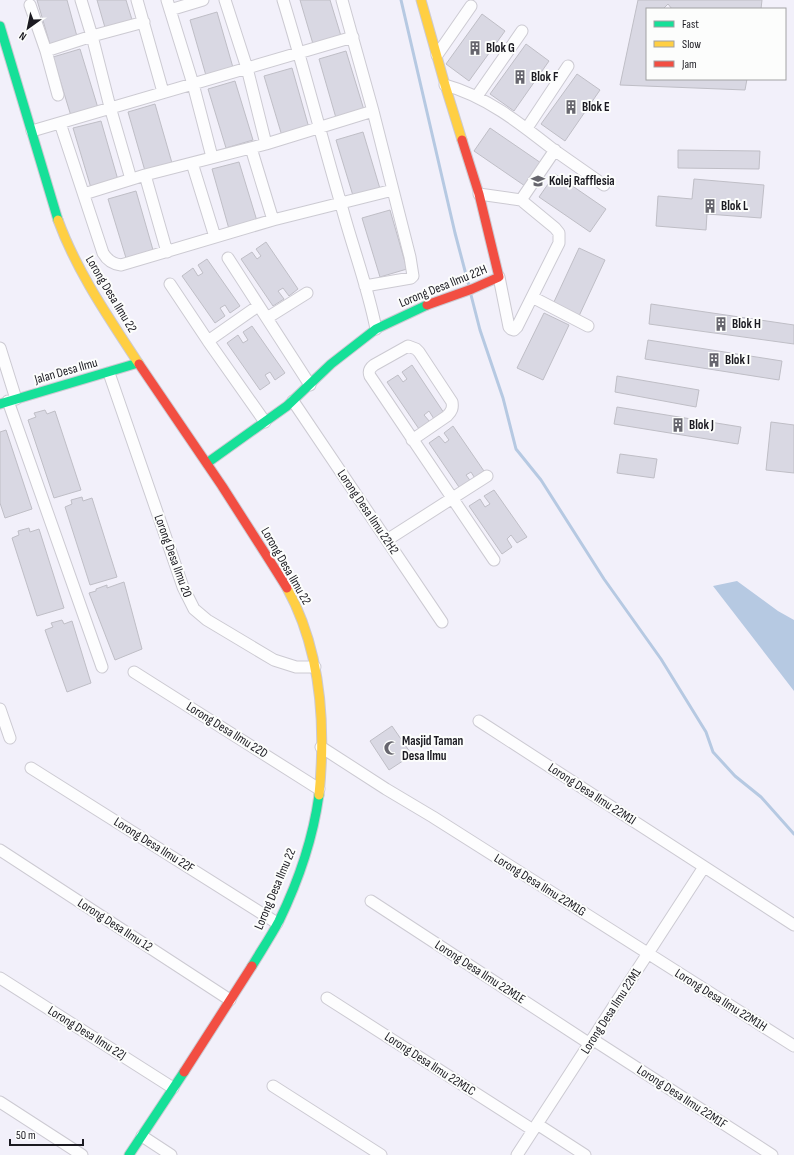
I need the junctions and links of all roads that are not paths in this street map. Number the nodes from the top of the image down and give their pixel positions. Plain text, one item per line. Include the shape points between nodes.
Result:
1 (81, 0) edge
2 (137, 0) edge
3 (203, 0) edge
4 (225, 0) edge
5 (283, 0) edge
6 (342, 0) edge
7 (421, 0) edge
8 (30, 4) dead end
9 (169, 5) edge
10 (471, 6) dead end
11 (144, 22) junction
12 (0, 26) edge
13 (522, 31) dead end
14 (92, 36) junction
15 (353, 37) junction
16 (46, 51) junction
17 (299, 53) junction
18 (437, 55) junction
19 (568, 66) dead end
20 (247, 68) junction
21 (193, 84) junction
22 (445, 85) junction
23 (163, 92) junction
24 (58, 95) dead end
25 (477, 96) junction
26 (110, 108) junction
27 (373, 111) junction
28 (60, 123) junction
29 (320, 127) junction
30 (527, 128) junction
31 (32, 131) junction
32 (266, 144) junction
33 (251, 148) junction
34 (555, 150) junction
35 (212, 157) junction
36 (192, 162) junction
37 (145, 175) junction
38 (132, 179) junction
39 (604, 185) dead end
40 (393, 190) junction
41 (84, 194) junction
42 (479, 194) junction
43 (521, 200) junction
44 (340, 204) junction
45 (273, 220) junction
46 (215, 237) junction
47 (167, 252) junction
48 (228, 258) dead end
49 (499, 278) junction
50 (170, 284) dead end
51 (365, 286) junction
52 (307, 293) dead end
53 (532, 297) junction
54 (258, 306) junction
55 (267, 318) junction
56 (588, 326) dead end
57 (376, 329) junction
58 (208, 341) junction
59 (0, 348) edge
60 (138, 363) junction
61 (109, 372) junction
62 (310, 385) junction
63 (8, 401) edge
64 (293, 401) junction
65 (265, 422) junction
66 (412, 440) junction
67 (207, 464) junction
68 (487, 476) dead end
69 (452, 499) junction
70 (387, 540) junction
71 (494, 560) dead end
72 (442, 622) dead end
73 (102, 667) dead end
74 (315, 668) junction
75 (134, 672) dead end
76 (0, 709) edge
77 (479, 721) dead end
78 (10, 738) dead end
79 (322, 747) junction
80 (31, 768) dead end
81 (319, 789) junction
82 (0, 850) edge
83 (704, 867) junction
84 (371, 901) dead end
85 (277, 923) junction
86 (794, 925) edge
87 (648, 954) junction
88 (0, 978) edge
89 (327, 998) dead end
90 (230, 1000) junction
91 (591, 1041) junction
92 (794, 1046) edge
93 (273, 1086) dead end
94 (173, 1088) junction
95 (0, 1102) edge
96 (535, 1127) junction
97 (142, 1136) junction
98 (82, 1155) edge
99 (129, 1155) edge
100 (171, 1155) edge
101 (381, 1155) edge
102 (517, 1155) edge
103 (585, 1155) edge
104 (772, 1155) edge

1 - 14 street
2 - 11 street
3 - 9 street
4 - 20 street
5 - 17 street
6 - 15 street
7 - 18 street, Lorong Desa Ilmu 22H
8 - 16 street
9 - 21 street
10 - 18 street
11 - 14 street
11 - 23 street
12 - 31 street, Lorong Desa Ilmu 22
13 - 25 street
14 - 16 street
14 - 26 street
15 - 17 street
15 - 27 street
16 - 24 street
17 - 20 street
17 - 29 street
18 - 22 street, Lorong Desa Ilmu 22H
19 - 30 street
20 - 21 street
20 - 32 street
21 - 23 street
21 - 35 street
22 - 25 street
22 - 42 street, Lorong Desa Ilmu 22H
23 - 26 street
25 - 30 street
26 - 28 street
26 - 38 street
27 - 29 street
27 - 40 street
28 - 31 street
28 - 41 street
29 - 32 street
29 - 44 street
30 - 34 street
31 - 60 street, Lorong Desa Ilmu 22 via 63,234 89,286
32 - 33 street
33 - 35 street
33 - 45 street
34 - 39 street
34 - 43 street
35 - 36 street
36 - 37 street
36 - 46 street
37 - 38 street
37 - 47 street
38 - 41 street
40 - 44 street
40 - 51 street via 413,276
41 - 47 street via 103,253 108,260 121,265
42 - 43 street
42 - 49 street, Lorong Desa Ilmu 22H
43 - 53 street via 558,230 560,236 559,243
44 - 45 street
44 - 51 street
45 - 46 street
46 - 47 street
48 - 54 street
49 - 53 street via 509,328 516,329
49 - 57 street, Lorong Desa Ilmu 22H via 444,298
50 - 58 street
51 - 57 street
52 - 55 street
53 - 56 street
54 - 55 street
54 - 58 street
55 - 62 street
57 - 62 street, Lorong Desa Ilmu 22H via 343,354
58 - 65 street
59 - 63 street
60 - 61 street, Jalan Desa Ilmu
60 - 67 street, Lorong Desa Ilmu 22
61 - 63 street, Jalan Desa Ilmu
61 - 74 street, Lorong Desa Ilmu 20 via 183,586 194,609 207,620 274,660 296,667
62 - 64 street, Lorong Desa Ilmu 22H
63 - 73 street
64 - 65 street, Lorong Desa Ilmu 22H
64 - 70 street, Lorong Desa Ilmu 22H2
65 - 67 street, Lorong Desa Ilmu 22H
66 - 66 street via 369,374 374,365 408,346 419,352 453,405 447,416
66 - 69 street
67 - 74 street, Lorong Desa Ilmu 22 via 270,560 294,602
68 - 69 street
69 - 70 street
69 - 71 street
70 - 72 street, Lorong Desa Ilmu 22H2
74 - 79 street, Lorong Desa Ilmu 22
75 - 81 street, Lorong Desa Ilmu 22D
76 - 78 street
77 - 83 street, Lorong Desa Ilmu 22M1I
79 - 81 street, Lorong Desa Ilmu 22
79 - 87 street, Lorong Desa Ilmu 22M1G
80 - 85 street, Lorong Desa Ilmu 22F
81 - 85 street, Lorong Desa Ilmu 22 via 307,846
82 - 90 street, Lorong Desa Ilmu 12
83 - 86 street, Lorong Desa Ilmu 22M1I
83 - 87 street, Lorong Desa Ilmu 22M1
84 - 91 street, Lorong Desa Ilmu 22M1E
85 - 90 street, Lorong Desa Ilmu 22
87 - 91 street, Lorong Desa Ilmu 22M1
87 - 92 street, Lorong Desa Ilmu 22M1H
88 - 94 street, Lorong Desa Ilmu 22J
89 - 96 street, Lorong Desa Ilmu 22M1C
90 - 94 street, Lorong Desa Ilmu 22
91 - 96 street, Lorong Desa Ilmu 22M1
91 - 104 street, Lorong Desa Ilmu 22M1F
93 - 101 street
94 - 97 street, Lorong Desa Ilmu 22
95 - 98 street
96 - 102 street, Lorong Desa Ilmu 22M1
96 - 103 street, Lorong Desa Ilmu 22M1C
97 - 99 street, Lorong Desa Ilmu 22
97 - 100 street

